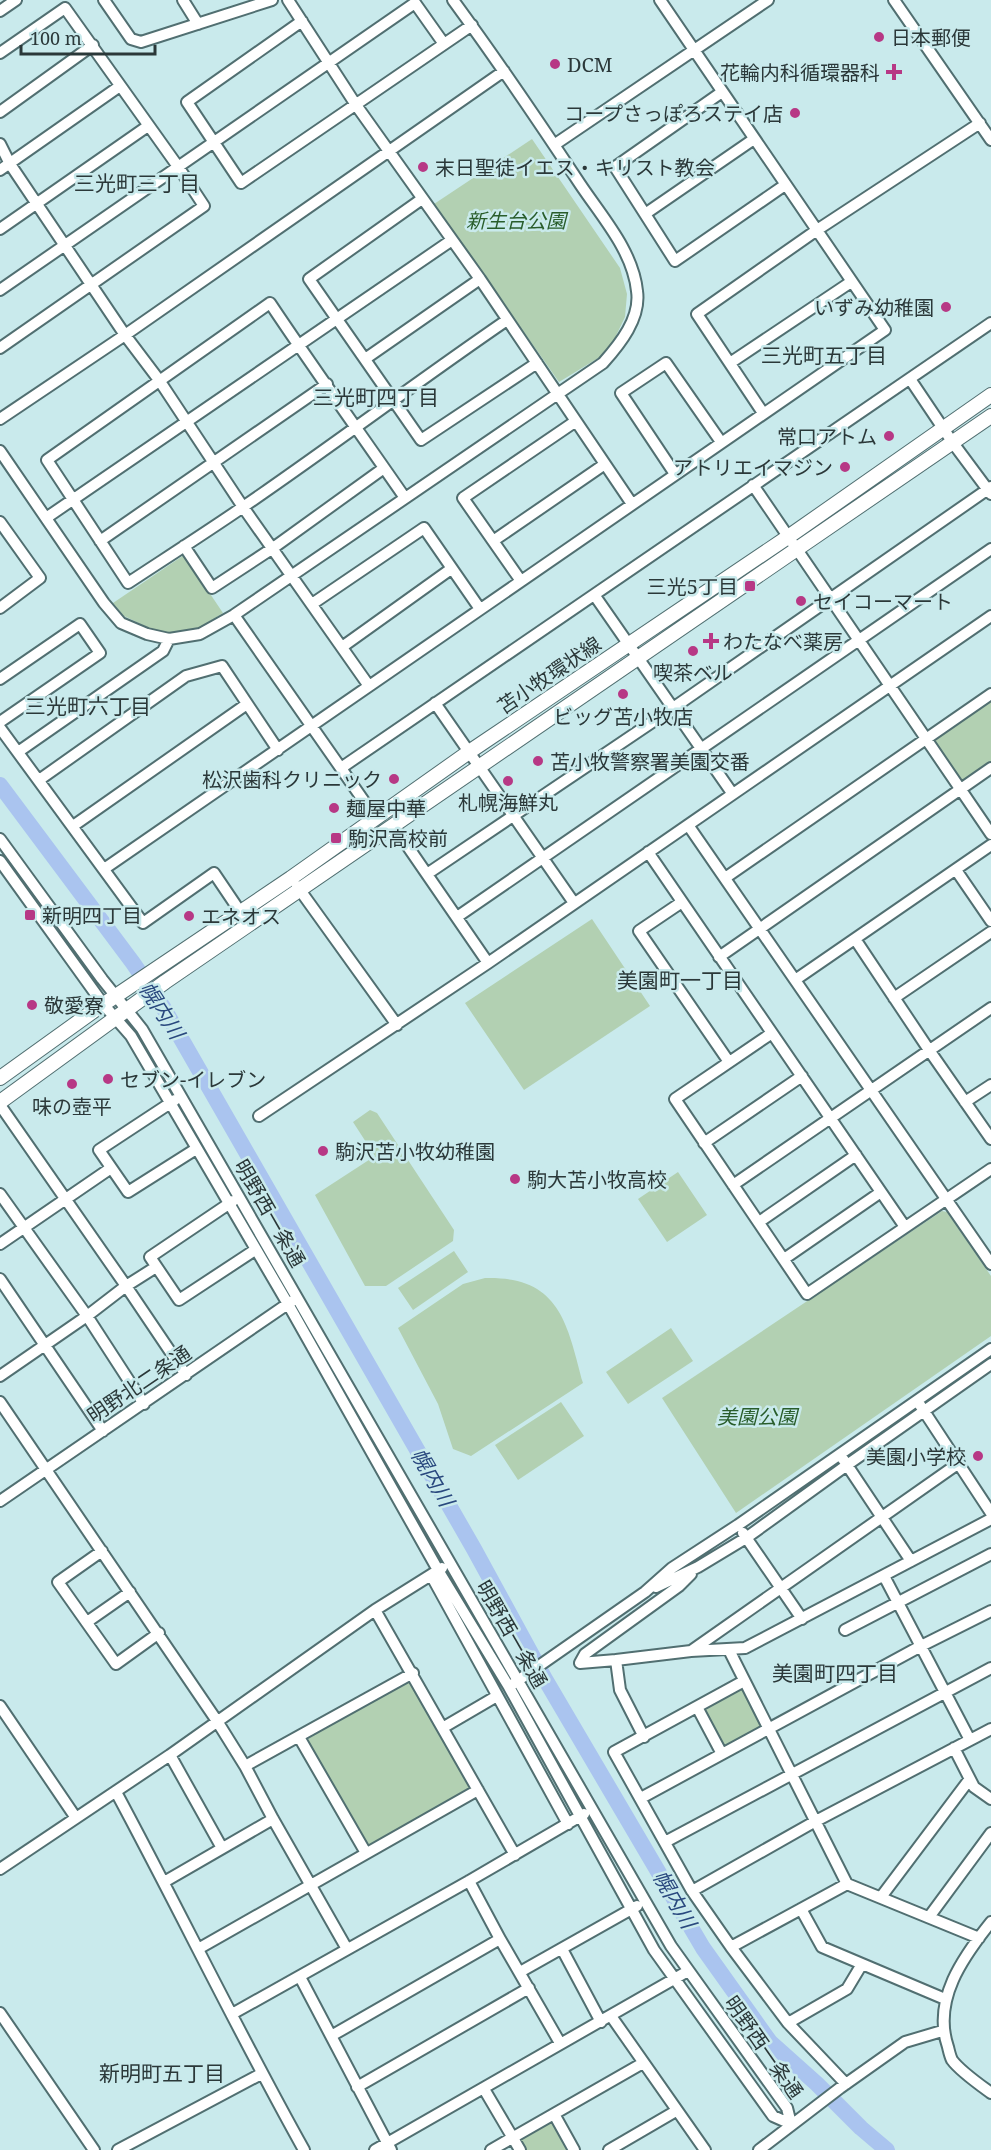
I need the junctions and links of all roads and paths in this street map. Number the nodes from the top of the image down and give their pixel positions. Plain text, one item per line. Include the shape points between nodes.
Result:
1 (16, 0) edge
2 (104, 0) edge
3 (183, 0) edge
4 (272, 0) edge
5 (288, 0) edge
6 (453, 0) edge
7 (660, 0) edge
8 (768, 0) edge
9 (894, 0) edge
10 (242, 4) edge
11 (0, 11) edge
12 (302, 21) junction
13 (198, 24) junction
14 (472, 26) junction
15 (444, 44) junction
16 (93, 45) junction
17 (694, 51) junction
18 (0, 53) edge
19 (328, 63) junction
20 (504, 71) junction
21 (120, 86) junction
22 (722, 92) junction
23 (356, 105) junction
24 (0, 112) edge
25 (980, 123) junction
26 (148, 126) junction
27 (754, 139) junction
28 (991, 140) edge
29 (214, 143) junction
30 (0, 144) edge
31 (554, 145) junction
32 (389, 152) junction
33 (10, 164) junction
34 (179, 168) junction
35 (0, 170) edge
36 (785, 185) junction
37 (422, 199) junction
38 (37, 203) junction
39 (645, 214) junction
40 (0, 229) edge
41 (817, 230) junction
42 (452, 240) junction
43 (66, 245) junction
44 (480, 279) junction
45 (851, 282) junction
46 (92, 286) junction
47 (0, 290) edge
48 (337, 319) junction
49 (507, 320) junction
50 (991, 323) edge
51 (125, 335) junction
52 (299, 345) junction
53 (0, 348) edge
54 (365, 359) junction
55 (537, 363) junction
56 (730, 363) junction
57 (910, 379) junction
58 (159, 380) junction
59 (327, 384) junction
60 (558, 394) junction
61 (991, 395) edge
62 (392, 400) junction
63 (763, 413) junction
64 (991, 416) edge
65 (0, 419) edge
66 (576, 421) junction
67 (187, 423) junction
68 (356, 426) junction
69 (943, 428) junction
70 (721, 442) junction
71 (953, 443) junction
72 (0, 452) edge
73 (213, 464) junction
74 (605, 464) junction
75 (384, 468) junction
76 (675, 474) junction
77 (753, 485) junction
78 (990, 490) edge
79 (405, 498) junction
80 (73, 501) junction
81 (632, 504) junction
82 (243, 507) junction
83 (46, 518) junction
84 (0, 522) edge
85 (788, 537) junction
86 (11, 538) junction
87 (100, 541) junction
88 (493, 541) junction
89 (0, 545) edge
90 (184, 546) junction
91 (273, 548) junction
92 (797, 549) junction
93 (991, 549) edge
94 (452, 569) junction
95 (292, 575) junction
96 (521, 581) junction
97 (595, 596) junction
98 (831, 598) junction
99 (312, 604) junction
100 (0, 608) edge
101 (480, 609) junction
102 (234, 615) junction
103 (991, 616) edge
104 (169, 639) junction
105 (859, 641) junction
106 (628, 645) junction
107 (342, 647) junction
108 (639, 658) junction
109 (0, 679) edge
110 (369, 686) junction
111 (890, 686) junction
112 (991, 694) edge
113 (435, 703) junction
114 (247, 704) junction
115 (673, 708) junction
116 (0, 722) edge
117 (312, 727) junction
118 (0, 728) edge
119 (926, 738) junction
120 (701, 749) junction
121 (278, 750) junction
122 (18, 752) junction
123 (469, 752) junction
124 (480, 767) junction
125 (341, 768) junction
126 (991, 768) edge
127 (39, 780) junction
128 (961, 788) junction
129 (732, 793) junction
130 (513, 816) junction
131 (375, 818) junction
132 (393, 825) junction
133 (688, 825) junction
134 (73, 826) junction
135 (991, 834) edge
136 (0, 839) edge
137 (991, 845) edge
138 (648, 852) junction
139 (542, 858) junction
140 (0, 861) edge
141 (105, 869) junction
142 (956, 870) junction
143 (427, 874) junction
144 (725, 878) junction
145 (296, 884) junction
146 (682, 902) junction
147 (574, 903) junction
148 (241, 912) junction
149 (457, 917) junction
150 (991, 921) edge
151 (760, 928) junction
152 (991, 932) edge
153 (855, 939) junction
154 (719, 957) junction
155 (488, 963) junction
156 (795, 980) junction
157 (116, 996) junction
158 (894, 998) junction
159 (104, 1004) junction
160 (132, 1005) junction
161 (991, 1008) edge
162 (114, 1018) junction
163 (397, 1025) junction
164 (772, 1033) junction
165 (929, 1050) junction
166 (729, 1062) junction
167 (802, 1076) junction
168 (0, 1078) edge
169 (991, 1085) edge
170 (871, 1090) junction
171 (182, 1096) junction
172 (965, 1102) junction
173 (0, 1103) edge
174 (170, 1103) junction
175 (259, 1116) dead end
176 (831, 1118) junction
177 (991, 1139) edge
178 (704, 1143) junction
179 (196, 1149) junction
180 (856, 1155) junction
181 (111, 1168) junction
182 (991, 1169) edge
183 (733, 1185) junction
184 (881, 1192) junction
185 (0, 1194) edge
186 (240, 1196) junction
187 (65, 1200) junction
188 (946, 1200) junction
189 (229, 1203) junction
190 (759, 1222) junction
191 (905, 1227) junction
192 (23, 1228) junction
193 (0, 1244) edge
194 (255, 1250) junction
195 (989, 1258) edge
196 (784, 1259) junction
197 (156, 1267) junction
198 (0, 1279) edge
199 (126, 1286) junction
200 (298, 1297) junction
201 (288, 1304) junction
202 (87, 1316) junction
203 (45, 1344) junction
204 (991, 1348) edge
205 (991, 1364) edge
206 (186, 1375) junction
207 (0, 1376) edge
208 (0, 1402) edge
209 (917, 1402) junction
210 (144, 1404) junction
211 (924, 1411) junction
212 (103, 1431) junction
213 (839, 1454) junction
214 (958, 1463) junction
215 (847, 1465) junction
216 (46, 1470) junction
217 (0, 1501) edge
218 (991, 1513) edge
219 (883, 1518) junction
220 (991, 1519) edge
221 (738, 1525) junction
222 (746, 1538) junction
223 (102, 1551) junction
224 (991, 1554) edge
225 (910, 1561) junction
226 (450, 1562) junction
227 (698, 1567) junction
228 (434, 1573) junction
229 (884, 1576) junction
230 (782, 1587) junction
231 (130, 1592) junction
232 (645, 1592) junction
233 (900, 1602) junction
234 (375, 1610) junction
235 (991, 1611) edge
236 (802, 1619) junction
237 (87, 1622) junction
238 (845, 1630) dead end
239 (159, 1634) junction
240 (921, 1646) junction
241 (729, 1650) junction
242 (691, 1651) junction
243 (616, 1660) junction
244 (991, 1668) edge
245 (413, 1673) junction
246 (744, 1681) junction
247 (517, 1682) junction
248 (945, 1692) junction
249 (497, 1696) junction
250 (0, 1706) edge
251 (697, 1707) junction
252 (217, 1721) junction
253 (444, 1727) junction
254 (991, 1729) edge
255 (769, 1730) junction
256 (300, 1737) junction
257 (644, 1737) junction
258 (970, 1740) junction
259 (954, 1748) junction
260 (722, 1754) junction
261 (170, 1755) junction
262 (245, 1766) junction
263 (791, 1774) junction
264 (969, 1780) junction
265 (478, 1790) junction
266 (116, 1792) junction
267 (641, 1798) junction
268 (991, 1799) edge
269 (592, 1809) junction
270 (579, 1817) junction
271 (76, 1818) junction
272 (273, 1819) junction
273 (814, 1822) junction
274 (568, 1824) junction
275 (991, 1833) edge
276 (666, 1842) junction
277 (222, 1848) junction
278 (366, 1853) junction
279 (515, 1855) junction
280 (0, 1869) edge
281 (469, 1881) junction
282 (164, 1882) junction
283 (310, 1884) junction
284 (847, 1884) junction
285 (693, 1891) junction
286 (881, 1896) junction
287 (645, 1901) junction
288 (631, 1909) junction
289 (801, 1909) junction
290 (929, 1917) junction
291 (991, 1922) edge
292 (979, 1938) junction
293 (500, 1939) junction
294 (731, 1947) junction
295 (198, 1948) junction
296 (347, 1949) junction
297 (562, 1949) junction
298 (862, 1964) junction
299 (688, 1971) junction
300 (520, 1972) junction
301 (300, 1977) junction
302 (675, 1979) junction
303 (529, 1988) junction
304 (945, 1999) junction
305 (0, 2013) edge
306 (232, 2014) junction
307 (606, 2019) junction
308 (788, 2023) junction
309 (942, 2031) junction
310 (331, 2036) junction
311 (560, 2043) junction
312 (643, 2063) junction
313 (261, 2074) junction
314 (846, 2084) junction
315 (357, 2087) junction
316 (484, 2089) junction
317 (991, 2093) edge
318 (676, 2111) junction
319 (554, 2115) junction
320 (791, 2124) junction
321 (513, 2138) junction
322 (390, 2146) edge
323 (94, 2150) edge
324 (118, 2150) edge
325 (303, 2150) edge
326 (375, 2150) edge
327 (491, 2150) edge
328 (520, 2150) edge
329 (574, 2150) edge
330 (609, 2150) edge
331 (705, 2150) edge
332 (759, 2150) edge

1 - 11 street
2 - 13 street via 132,39 141,42
3 - 13 street
4 - 10 street
5 - 12 street
6 - 14 street
7 - 17 street
8 - 17 street
9 - 25 street
10 - 13 street
12 - 19 street
12 - 29 street via 187,102
14 - 15 street
14 - 20 street
15 - 19 street via 415,3
15 - 23 street
16 - 18 street via 65,8
16 - 21 street
16 - 24 street
17 - 22 street
17 - 31 street
19 - 23 street
19 - 29 street
20 - 31 street
20 - 32 street
21 - 26 street
21 - 33 street
22 - 27 street
22 - 39 street via 615,167
23 - 29 street via 241,183
23 - 32 street
25 - 28 street
25 - 41 street
26 - 34 street
26 - 38 street
27 - 36 street
27 - 39 street
29 - 34 street
30 - 33 street
31 - 60 street via 632,262 638,293 633,320 618,345 603,363
32 - 37 street
32 - 51 street
33 - 35 street
33 - 38 street
34 - 43 street
34 - 46 street via 204,206
36 - 39 street via 675,261
36 - 41 street
37 - 42 street
37 - 48 street via 309,279
38 - 40 street
38 - 43 street
41 - 45 street
41 - 56 street via 697,314
42 - 44 street
42 - 48 street
43 - 46 street
43 - 47 street
44 - 49 street
44 - 54 street
45 - 56 street
45 - 63 street via 885,330
46 - 51 street
46 - 53 street
48 - 52 street
48 - 54 street
49 - 55 street
49 - 62 street
50 - 57 street
51 - 58 street
51 - 65 street
52 - 58 street via 270,303
52 - 59 street
52 - 67 street
54 - 62 street
55 - 60 street
55 - 62 street via 421,440
56 - 63 street
57 - 69 street
57 - 77 street
58 - 67 street
58 - 80 street via 47,460
59 - 68 street
59 - 73 street
60 - 66 street
60 - 79 street
61 - 69 main road, 苫小牧環状線
62 - 68 street
63 - 70 street
64 - 71 main road, 苫小牧環状線
66 - 74 street
66 - 88 street via 463,498
67 - 73 street
67 - 80 street
68 - 75 street
68 - 82 street
69 - 71 street
69 - 85 main road, 苫小牧環状線
70 - 76 street
70 - 76 street via 666,363 621,393
71 - 78 street
71 - 92 main road, 苫小牧環状線
72 - 83 street
73 - 82 street
73 - 87 street
74 - 81 street
74 - 88 street
75 - 79 street
75 - 91 street
76 - 81 street
77 - 85 street
77 - 97 street
78 - 98 street
79 - 95 street
80 - 83 street
80 - 87 street
81 - 96 street
82 - 90 street
82 - 91 street
83 - 104 street via 104,603 122,622
84 - 86 street
85 - 92 street
85 - 106 main road, 苫小牧環状線
86 - 89 street
86 - 100 street via 40,578
87 - 90 street via 128,583
88 - 96 street
90 - 91 street via 212,588
91 - 95 street
92 - 98 street
92 - 108 main road, 苫小牧環状線
93 - 105 street
94 - 99 street via 424,528
94 - 101 street
94 - 107 street
95 - 99 street
95 - 102 street
96 - 101 street
97 - 106 street
97 - 113 street
98 - 105 street
98 - 115 street
99 - 107 street
101 - 110 street
102 - 104 street via 200,634
102 - 117 street
103 - 111 street
104 - 122 street via 163,651
105 - 111 street
105 - 120 street
106 - 108 street
106 - 123 main road, 苫小牧環状線
107 - 110 street
108 - 115 street
108 - 124 main road, 苫小牧環状線
109 - 116 street via 80,624 100,653
110 - 117 street
111 - 119 street
111 - 129 street
112 - 119 street
113 - 123 street
113 - 125 street
114 - 121 street
114 - 127 street via 222,666 186,676
114 - 134 street
115 - 120 street
115 - 130 street
117 - 121 street
117 - 125 street
118 - 122 street
119 - 128 street
119 - 144 street
120 - 129 street
120 - 139 street
121 - 141 street
122 - 127 street
123 - 124 street
123 - 131 main road, 苫小牧環状線
124 - 130 street
124 - 132 main road, 苫小牧環状線
125 - 131 street
126 - 128 street
127 - 134 street
128 - 135 street
128 - 151 street
129 - 133 street
130 - 139 street
130 - 143 street
131 - 145 main road, 苫小牧環状線
132 - 143 street
132 - 145 main road, 苫小牧環状線
133 - 138 street
133 - 144 street
134 - 141 street
136 - 157 street, 明野西一条通
137 - 142 street
138 - 146 street
138 - 147 street
139 - 147 street
139 - 149 street
140 - 159 street, 明野西一条通
141 - 148 street via 143,924 214,873
142 - 150 street
142 - 153 street
143 - 149 street
144 - 151 street
145 - 148 main road, 苫小牧環状線
145 - 160 main road, 苫小牧環状線
145 - 163 street
146 - 154 street
146 - 166 street via 639,932
147 - 155 street
148 - 157 main road, 苫小牧環状線
149 - 155 street
151 - 154 street
151 - 156 street
152 - 158 street
153 - 156 street
153 - 158 street
154 - 164 street
155 - 163 street
156 - 170 street
157 - 159 main road, 苫小牧環状線
157 - 160 street, 明野西一条通
158 - 165 street
159 - 162 street, 明野西一条通
159 - 168 main road, 苫小牧環状線
160 - 162 main road, 苫小牧環状線
160 - 171 street, 明野西一条通
161 - 165 street
162 - 173 main road, 苫小牧環状線
162 - 174 street, 明野西一条通 via 131,1036
163 - 175 street
164 - 166 street
164 - 167 street
165 - 170 street
165 - 172 street
166 - 178 street via 675,1099
167 - 176 street
167 - 178 street
169 - 172 street
170 - 176 street
170 - 188 street
171 - 174 street
171 - 186 street, 明野西一条通
172 - 177 street
173 - 187 street
174 - 179 street, 明野西一条通
174 - 181 street via 99,1150
176 - 180 street
176 - 183 street
178 - 183 street
179 - 181 street via 128,1191
179 - 189 street, 明野西一条通
180 - 184 street
180 - 190 street
181 - 187 street
182 - 188 street
183 - 190 street
184 - 191 street
184 - 196 street
185 - 192 street
186 - 189 street
186 - 200 street, 明野西一条通
187 - 192 street
187 - 199 street
188 - 191 street
188 - 195 street
189 - 194 street, 明野西一条通
189 - 197 street via 150,1257
190 - 196 street
191 - 196 street via 807,1294
192 - 193 street
192 - 202 street
194 - 197 street via 179,1300
194 - 201 street, 明野西一条通
197 - 199 street
198 - 203 street
199 - 202 street
199 - 206 street
200 - 201 street, 明野北二条通
200 - 226 street, 明野西一条通
201 - 206 street, 明野北二条通
201 - 228 street, 明野西一条通
202 - 203 street
202 - 210 street
203 - 207 street
203 - 212 street
204 - 209 street
205 - 211 street
206 - 210 street, 明野北二条通
208 - 216 street
209 - 211 street
209 - 213 street
210 - 212 street, 明野北二条通
211 - 214 street
211 - 215 street
212 - 216 street, 明野北二条通
213 - 215 street
213 - 221 street
214 - 218 street
214 - 219 street
215 - 219 street
215 - 222 street
216 - 217 street, 明野北二条通
216 - 223 street
219 - 225 street
219 - 230 street
220 - 225 street
221 - 222 street
221 - 232 street via 672,1568
222 - 227 street
222 - 230 street
223 - 231 street
223 - 237 street via 58,1582
224 - 233 street
225 - 229 street
226 - 228 street
226 - 247 street, 明野西一条通
227 - 232 street
227 - 243 street via 679,1586 585,1654 580,1663
228 - 234 street
228 - 247 street, 明野西一条通
228 - 249 street
229 - 233 street
229 - 236 street
230 - 236 street
230 - 242 street
231 - 237 street
231 - 239 street
232 - 247 street
233 - 238 street
233 - 240 street
234 - 245 street
234 - 252 street
235 - 240 street
236 - 241 street via 746,1648
237 - 239 street via 116,1664
239 - 252 street
240 - 248 street
240 - 255 street
241 - 242 street
241 - 246 street
242 - 243 street
243 - 257 street via 620,1690
244 - 248 street
245 - 253 street
245 - 256 street
246 - 251 street
246 - 255 street
247 - 269 street, 明野西一条通
247 - 270 street, 明野西一条通
248 - 258 street
248 - 263 street
249 - 253 street
249 - 274 street
250 - 271 street
251 - 257 street
251 - 260 street
252 - 261 street
252 - 262 street
253 - 265 street
254 - 258 street
255 - 260 street
255 - 263 street
256 - 262 street
256 - 278 street
257 - 267 street via 614,1752
258 - 259 street
259 - 264 street
259 - 273 street
260 - 267 street
261 - 266 street
261 - 277 street
262 - 272 street
263 - 273 street
263 - 276 street
264 - 268 street
264 - 286 street
265 - 278 street
265 - 279 street
266 - 271 street
266 - 282 street
267 - 276 street
269 - 270 street
269 - 287 street, 明野西一条通
270 - 274 street
270 - 288 street, 明野西一条通
271 - 280 street
272 - 277 street
272 - 283 street
273 - 284 street
273 - 285 street
274 - 279 street
275 - 290 street
276 - 285 street
277 - 282 street
278 - 283 street
279 - 281 street
281 - 293 street
281 - 296 street
282 - 295 street
283 - 295 street
283 - 296 street
284 - 286 street
284 - 289 street
285 - 294 street
286 - 290 street
287 - 288 street
287 - 299 street, 明野西一条通
288 - 297 street
288 - 302 street, 明野西一条通
289 - 294 street
289 - 298 street via 822,1947
290 - 292 street
291 - 292 street
292 - 304 street via 964,1958
293 - 300 street
293 - 310 street
294 - 308 street
295 - 306 street
296 - 301 street
297 - 300 street
297 - 307 street
298 - 304 street
298 - 308 street via 847,1989
299 - 302 street
299 - 320 street, 明野西一条通 via 787,2108
300 - 303 street
301 - 306 street
301 - 310 street
302 - 307 street
302 - 320 street, 明野西一条通 via 773,2116
303 - 311 street
303 - 315 street
304 - 309 street
305 - 323 street
306 - 313 street
307 - 311 street
307 - 312 street
308 - 314 street
309 - 314 street via 905,2042
309 - 317 street via 952,2060
310 - 315 street
311 - 316 street
312 - 318 street
312 - 319 street
313 - 324 street
313 - 325 street
314 - 320 street
315 - 322 street
316 - 321 street
316 - 322 street
318 - 330 street
318 - 331 street
319 - 321 street
319 - 329 street
320 - 332 street
321 - 327 street
321 - 328 street
322 - 326 street

